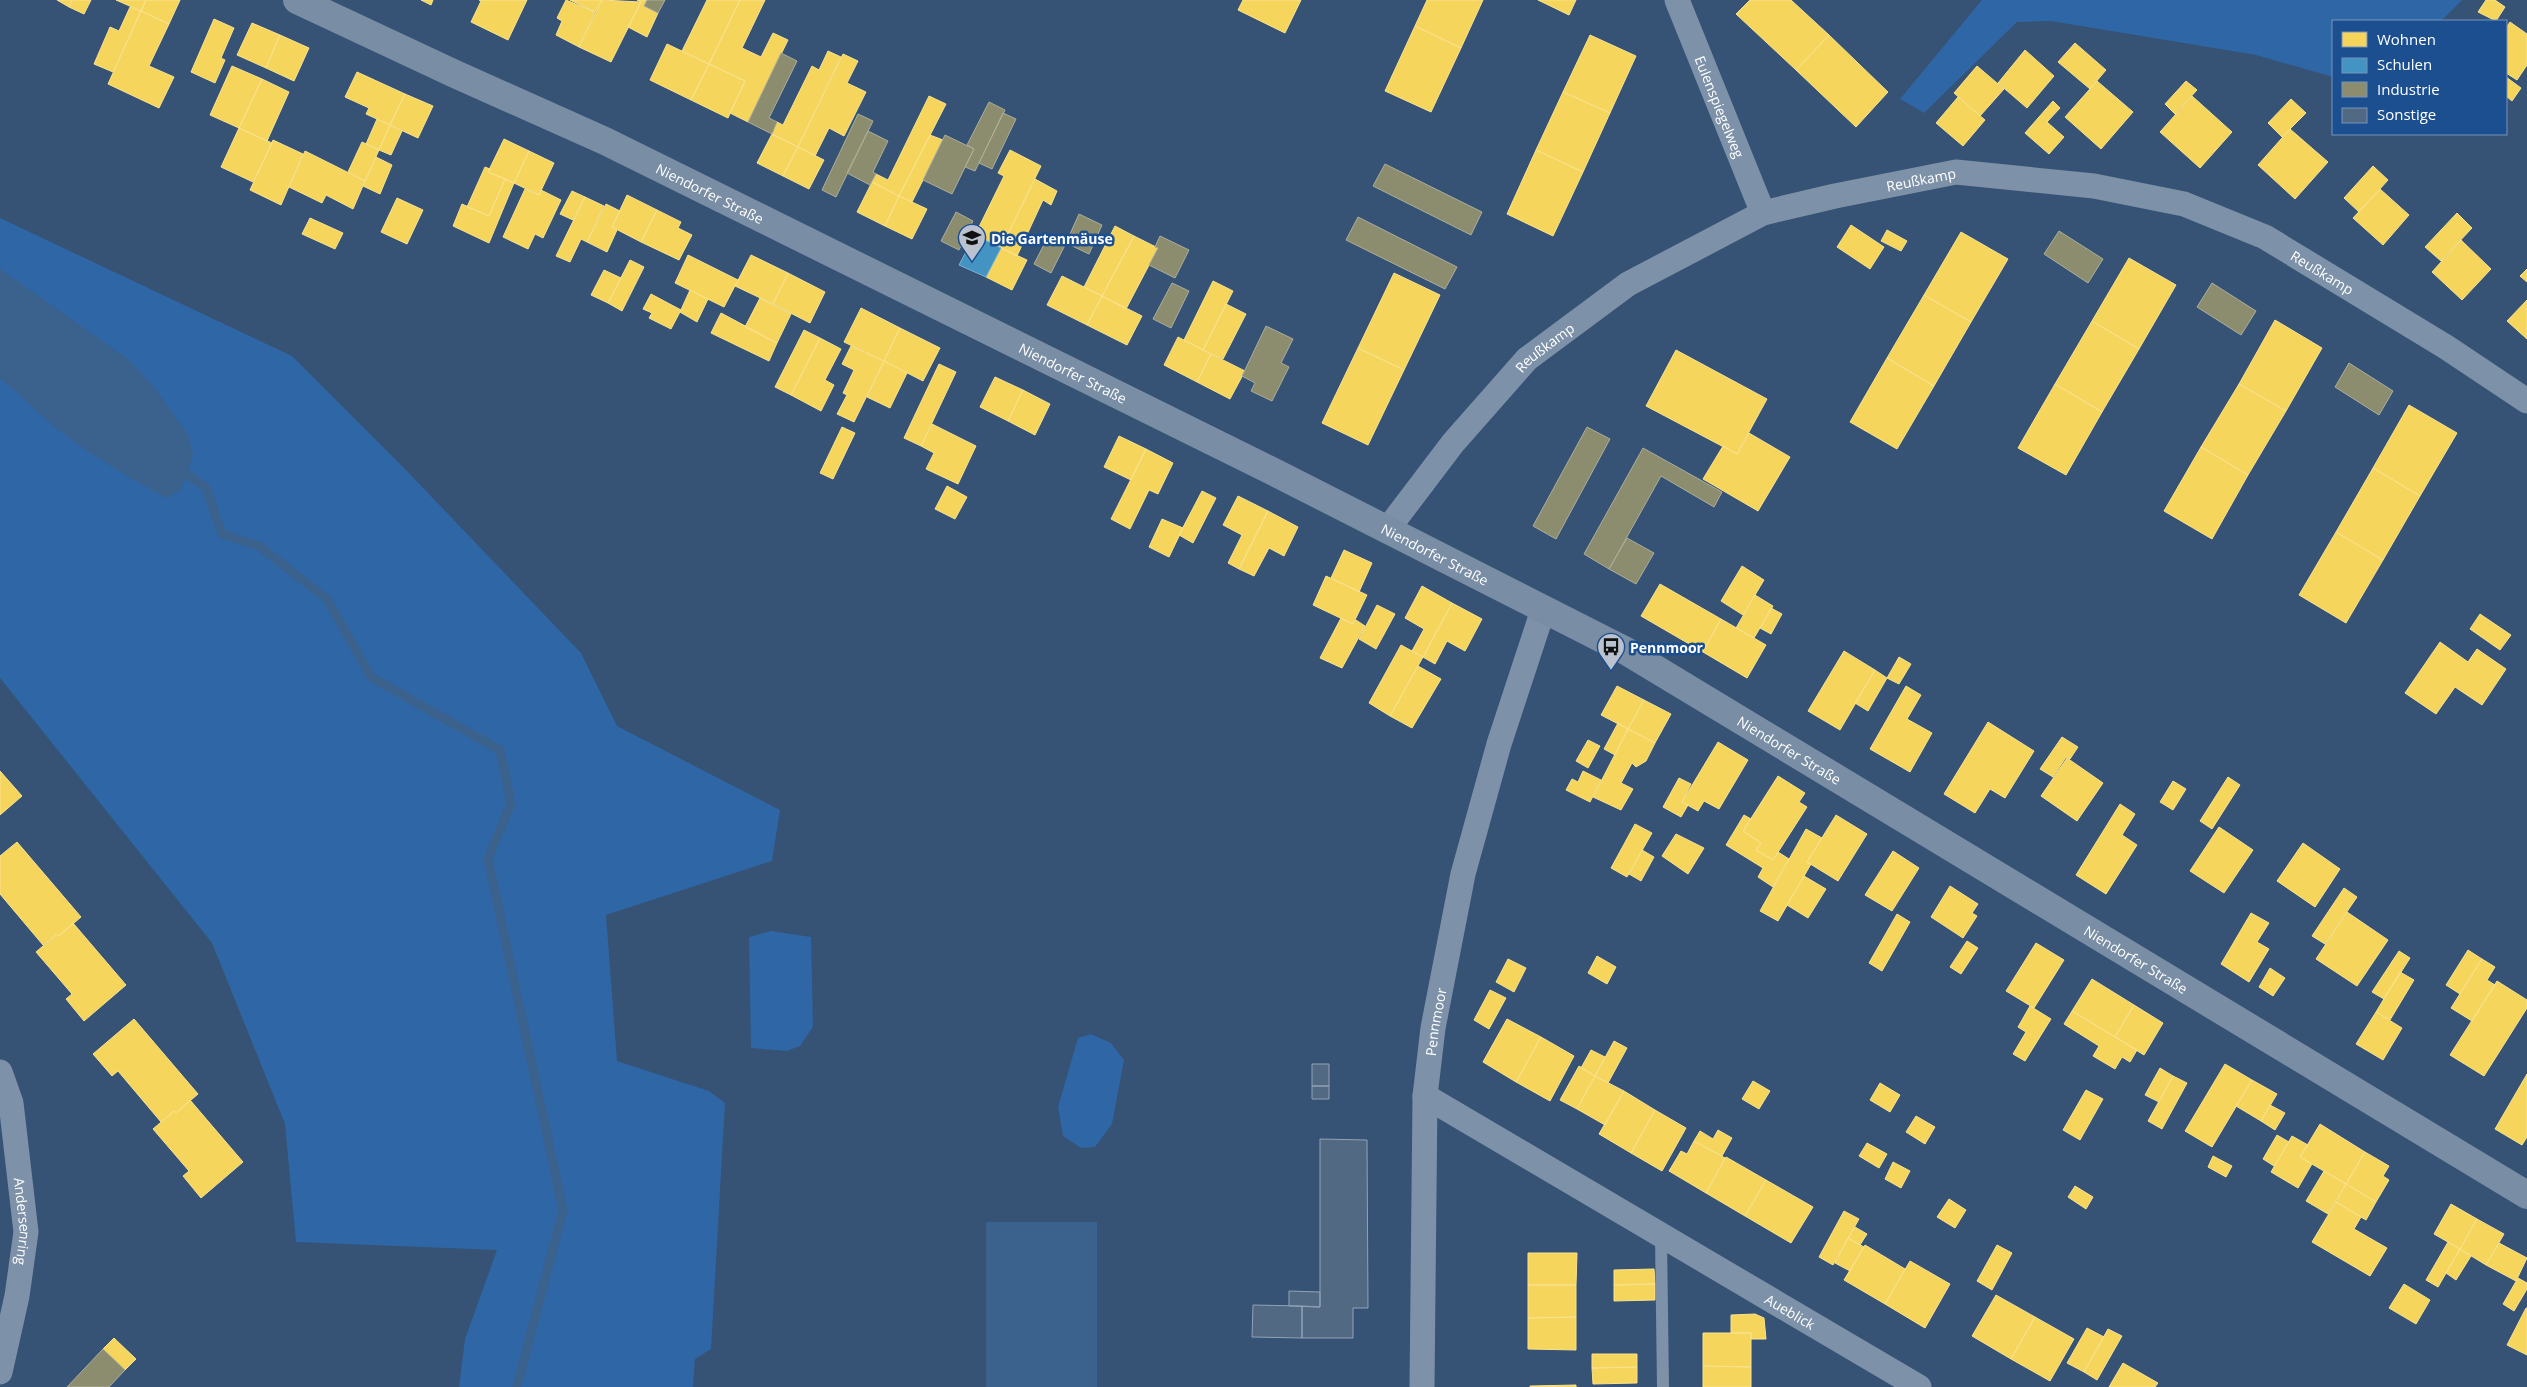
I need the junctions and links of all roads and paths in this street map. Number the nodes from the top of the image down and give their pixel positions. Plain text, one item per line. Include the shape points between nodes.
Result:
1 (298, 0) edge
2 (1677, 0) edge
3 (1764, 212) junction
4 (2527, 401) edge
5 (1387, 530) junction
6 (1543, 610) junction
7 (0, 1072) edge
8 (1425, 1096) junction
9 (2527, 1195) edge
10 (1661, 1237) junction
11 (9, 1297) edge
12 (0, 1372) edge
13 (1422, 1387) edge
14 (1663, 1387) edge
15 (1919, 1387) edge

1 - 5 main road, Niendorfer Straße via 614,145
2 - 3 street, Eulenspiegelweg
3 - 4 street, Reußkamp via 1956,172 2094,186 2184,204 2264,237 2446,347
3 - 5 street, Reußkamp via 1628,284 1527,359 1454,443
5 - 6 main road, Niendorfer Straße
6 - 8 street, Pennmoor via 1499,744 1463,874 1433,1028
6 - 9 main road, Niendorfer Straße via 1626,651
7 - 11 street, Andersenring via 11,1103 26,1232
8 - 10 street, Aueblick
8 - 13 street, Pennmoor
10 - 14 lane
10 - 15 street, Aueblick
11 - 12 street, Andersenring

